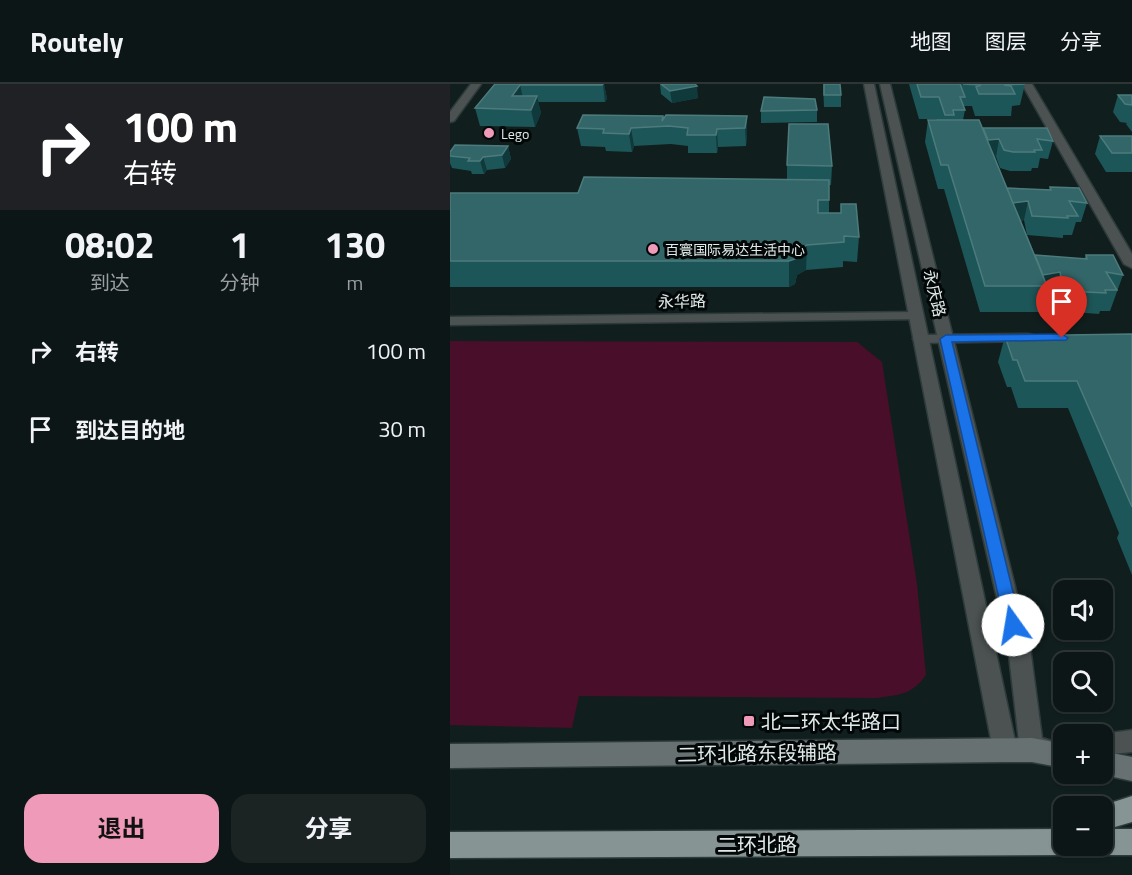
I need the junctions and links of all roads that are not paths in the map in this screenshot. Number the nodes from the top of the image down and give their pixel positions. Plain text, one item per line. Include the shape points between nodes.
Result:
1 (476, 84) edge
2 (868, 84) edge
3 (885, 84) edge
4 (1026, 84) edge
5 (450, 119) edge
6 (1110, 264) edge
7 (1131, 264) edge
8 (915, 316) junction
9 (450, 321) edge
10 (1039, 338) edge
11 (920, 339) junction
12 (946, 339) junction
13 (1132, 741) edge
14 (1113, 743) edge
15 (1053, 748) edge
16 (1005, 750) junction
17 (1032, 750) junction
18 (1053, 754) edge
19 (450, 756) edge
20 (1113, 765) edge
21 (1132, 769) edge
22 (1132, 809) edge
23 (1113, 815) edge
24 (1053, 833) edge
25 (1023, 842) junction
26 (1053, 842) edge
27 (1113, 842) edge
28 (1132, 842) edge
29 (450, 845) edge

1 - 5 street
2 - 8 street, 永庆路
3 - 12 street, 永庆路
4 - 7 street
6 - 7 street
8 - 9 street, 永华路
8 - 11 street, 永庆路
10 - 12 street
11 - 12 street
11 - 16 street, 永庆路
12 - 17 street, 永庆路 via 1019,647
13 - 14 street
15 - 17 street
16 - 17 main road, 二环北路东段辅路
16 - 19 main road, 二环北路东段辅路
17 - 18 main road, 二环北路东段辅路
20 - 21 main road
22 - 23 highway
24 - 25 highway
25 - 26 highway, 二环北路
25 - 29 highway, 二环北路
27 - 28 highway

